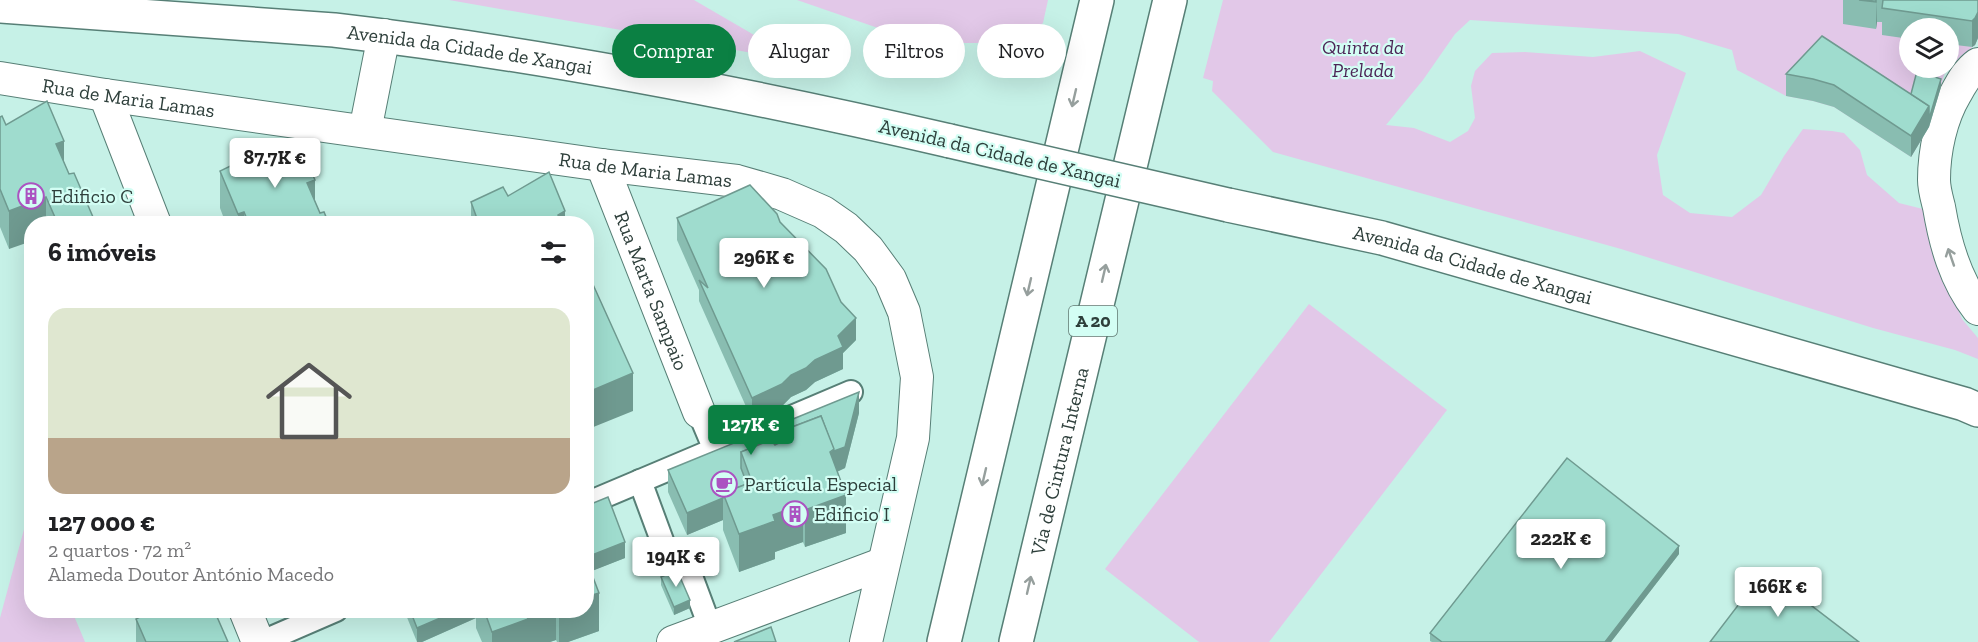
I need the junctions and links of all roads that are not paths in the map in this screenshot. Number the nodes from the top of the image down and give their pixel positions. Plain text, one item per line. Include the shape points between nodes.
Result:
1 (1097, 0) edge
2 (1170, 0) edge
3 (0, 6) edge
4 (384, 35) junction
5 (1978, 64) edge
6 (0, 78) edge
7 (105, 95) junction
8 (365, 130) junction
9 (602, 165) junction
10 (152, 216) edge
11 (1978, 309) edge
12 (850, 392) dead end
13 (1978, 410) edge
14 (699, 412) joint
15 (715, 450) junction
16 (640, 482) junction
17 (594, 501) edge
18 (882, 564) junction
19 (248, 618) edge
20 (318, 618) edge
21 (710, 627) junction
22 (258, 642) edge
23 (262, 642) edge
24 (673, 642) edge
25 (866, 642) edge
26 (944, 642) edge
27 (1016, 642) edge

1 -> 26 main road
27 -> 2 main road, Via de Cintura Interna / A 20
3 - 4 main road, Avenida da Cidade de Xangai
4 - 8 street
4 - 13 main road, Avenida da Cidade de Xangai, bridge via 657,78 1382,238
11 -> 5 street via 1953,263 1934,182 1936,147 1949,104
6 - 7 street, Rua de Maria Lamas
7 - 8 street, Rua de Maria Lamas
7 - 10 street
8 - 9 street, Rua de Maria Lamas
9 - 14 street, Rua Marta Sampaio
9 - 18 street, Rua de Maria Lamas via 737,181 782,194 824,212 846,228 890,279 904,312 917,377 913,438
12 - 15 street
14 - 15 street, Rua Marta Sampaio
15 - 16 street
16 - 17 street
16 - 21 street via 671,565 685,560
18 - 21 street
18 - 25 street, Rua de Maria Lamas
19 - 22 street
20 - 23 street
21 - 24 street

